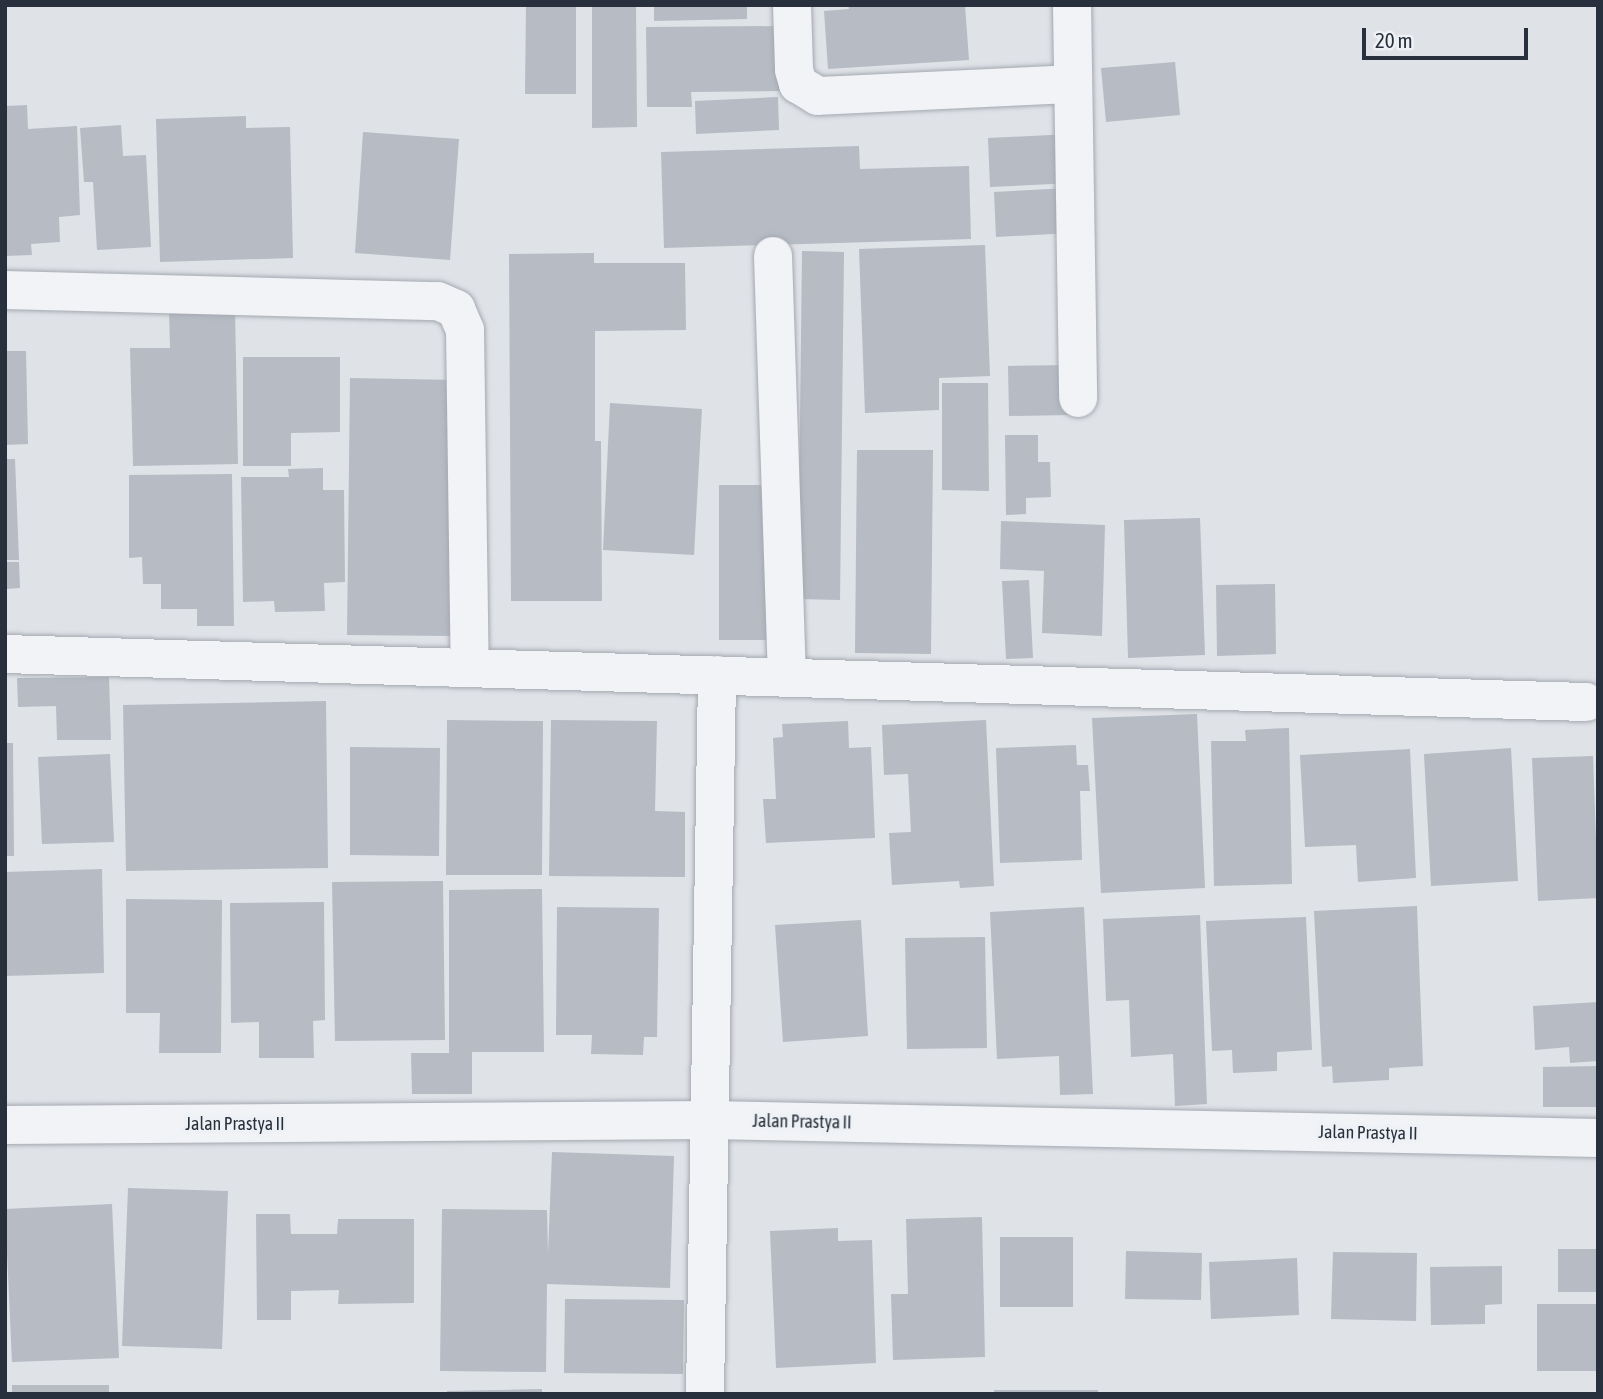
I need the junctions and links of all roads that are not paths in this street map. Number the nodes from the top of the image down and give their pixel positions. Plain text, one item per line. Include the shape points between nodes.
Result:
1 (792, 5) edge
2 (1072, 5) edge
3 (1072, 84) junction
4 (774, 256) dead end
5 (5, 290) edge
6 (1078, 398) dead end
7 (5, 654) edge
8 (470, 668) junction
9 (716, 676) junction
10 (787, 677) junction
11 (1586, 702) dead end
12 (710, 1120) junction
13 (5, 1125) edge
14 (1598, 1138) edge
15 (705, 1394) edge

1 - 3 street via 794,70 798,84 818,96
2 - 3 street
3 - 6 street
4 - 10 street
5 - 8 street via 438,301 456,309 465,330
7 - 8 street
8 - 9 street
9 - 10 street
9 - 12 street
10 - 11 street
12 - 13 street, Jalan Prastya II
12 - 14 street, Jalan Prastya II
12 - 15 street

